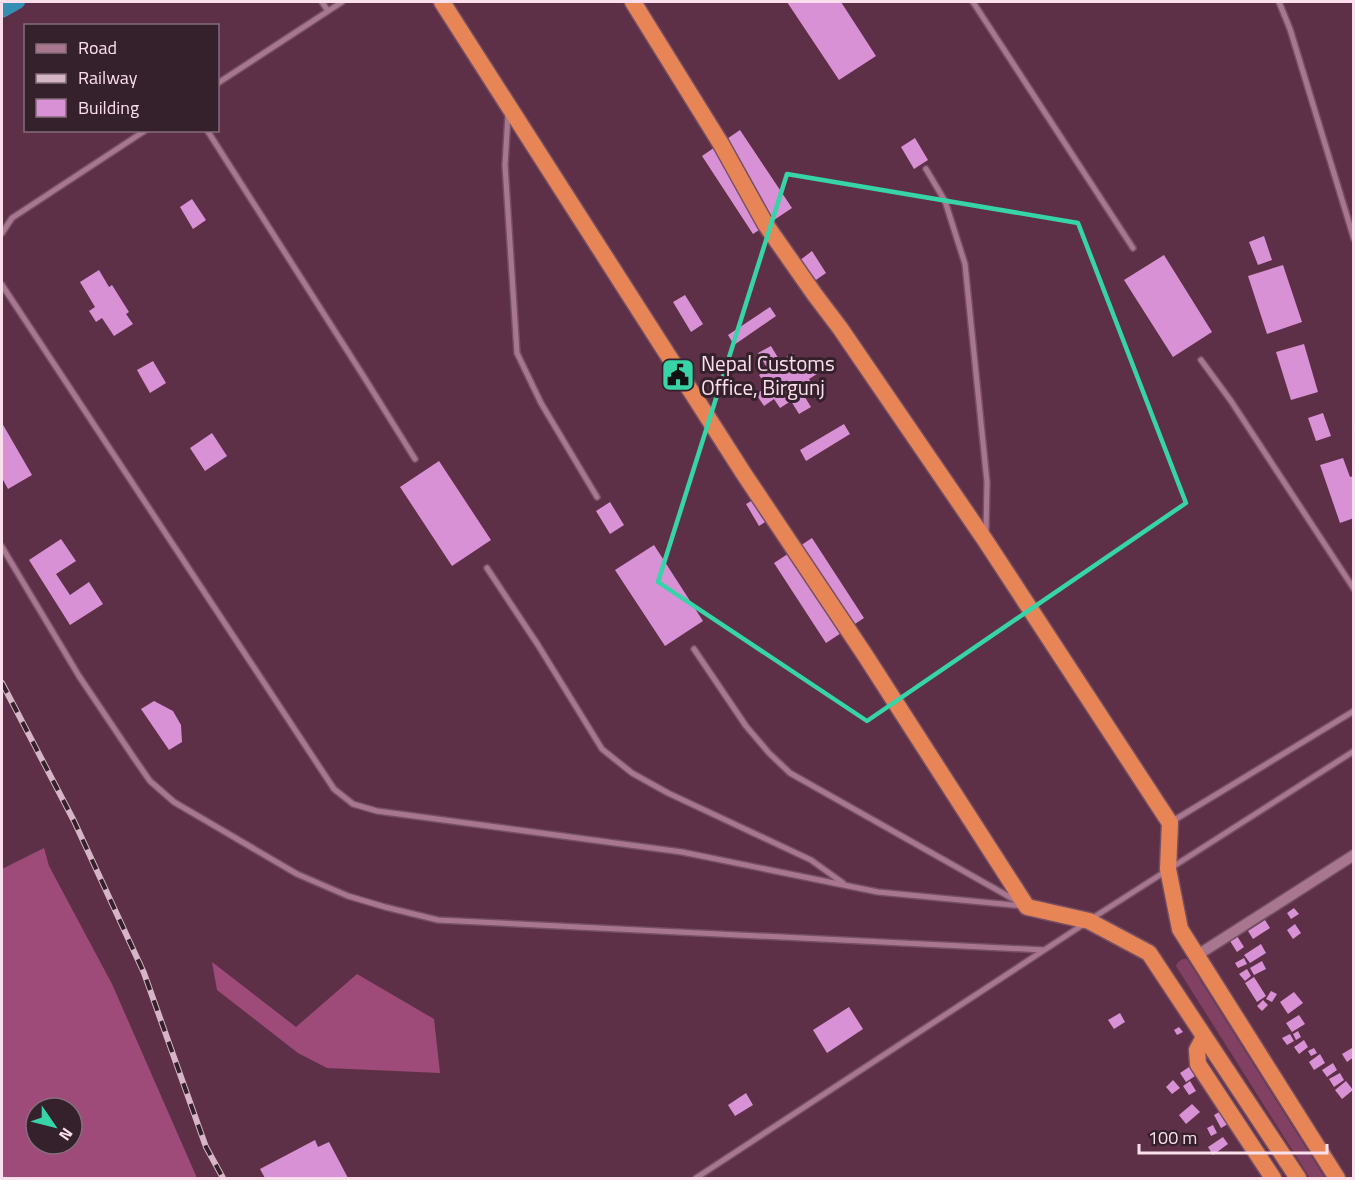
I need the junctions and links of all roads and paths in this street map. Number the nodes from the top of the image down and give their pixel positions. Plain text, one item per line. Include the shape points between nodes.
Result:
1 (322, 2) edge
2 (342, 2) edge
3 (442, 2) edge
4 (633, 2) edge
5 (974, 2) edge
6 (1279, 2) edge
7 (328, 11) junction
8 (219, 82) edge
9 (508, 107) junction
10 (143, 132) edge
11 (208, 132) edge
12 (926, 169) dead end
13 (2, 233) edge
14 (1353, 239) edge
15 (1133, 248) dead end
16 (2, 285) edge
17 (1201, 360) dead end
18 (415, 459) dead end
19 (597, 497) dead end
20 (985, 540) junction
21 (2, 547) edge
22 (487, 567) dead end
23 (1353, 589) edge
24 (694, 650) dead end
25 (1353, 711) edge
26 (1353, 751) edge
27 (1170, 823) junction
28 (1353, 855) edge
29 (1168, 869) junction
30 (847, 886) junction
31 (1027, 907) junction
32 (1089, 921) junction
33 (1044, 950) junction
34 (1197, 956) junction
35 (1204, 1036) junction
36 (696, 1179) edge
37 (1273, 1179) edge
38 (1298, 1179) edge
39 (1336, 1179) edge

1 - 7 lane
2 - 7 lane
3 - 9 highway
4 - 20 highway via 766,225
5 - 15 lane
6 - 14 lane
7 - 8 lane
9 - 19 lane via 505,165 517,353 541,403
9 - 31 highway
10 - 13 lane via 12,218
11 - 18 lane
12 - 20 lane via 945,201 965,264 987,482
16 - 30 lane via 333,789 353,804 377,811 682,852
17 - 23 lane
20 - 27 highway
21 - 33 lane via 80,676 150,780 174,802 297,874 348,896 438,920
22 - 30 lane via 602,749 632,773 811,860
24 - 31 lane via 746,726 790,773
25 - 27 lane
26 - 29 lane
27 - 29 highway
28 - 34 street
29 - 32 lane
29 - 34 highway via 1180,929
30 - 31 lane
31 - 32 highway
32 - 33 lane
32 - 35 highway via 1149,953
33 - 36 lane
34 - 39 highway
35 - 37 highway via 1197,1050 1198,1064
35 - 38 highway

